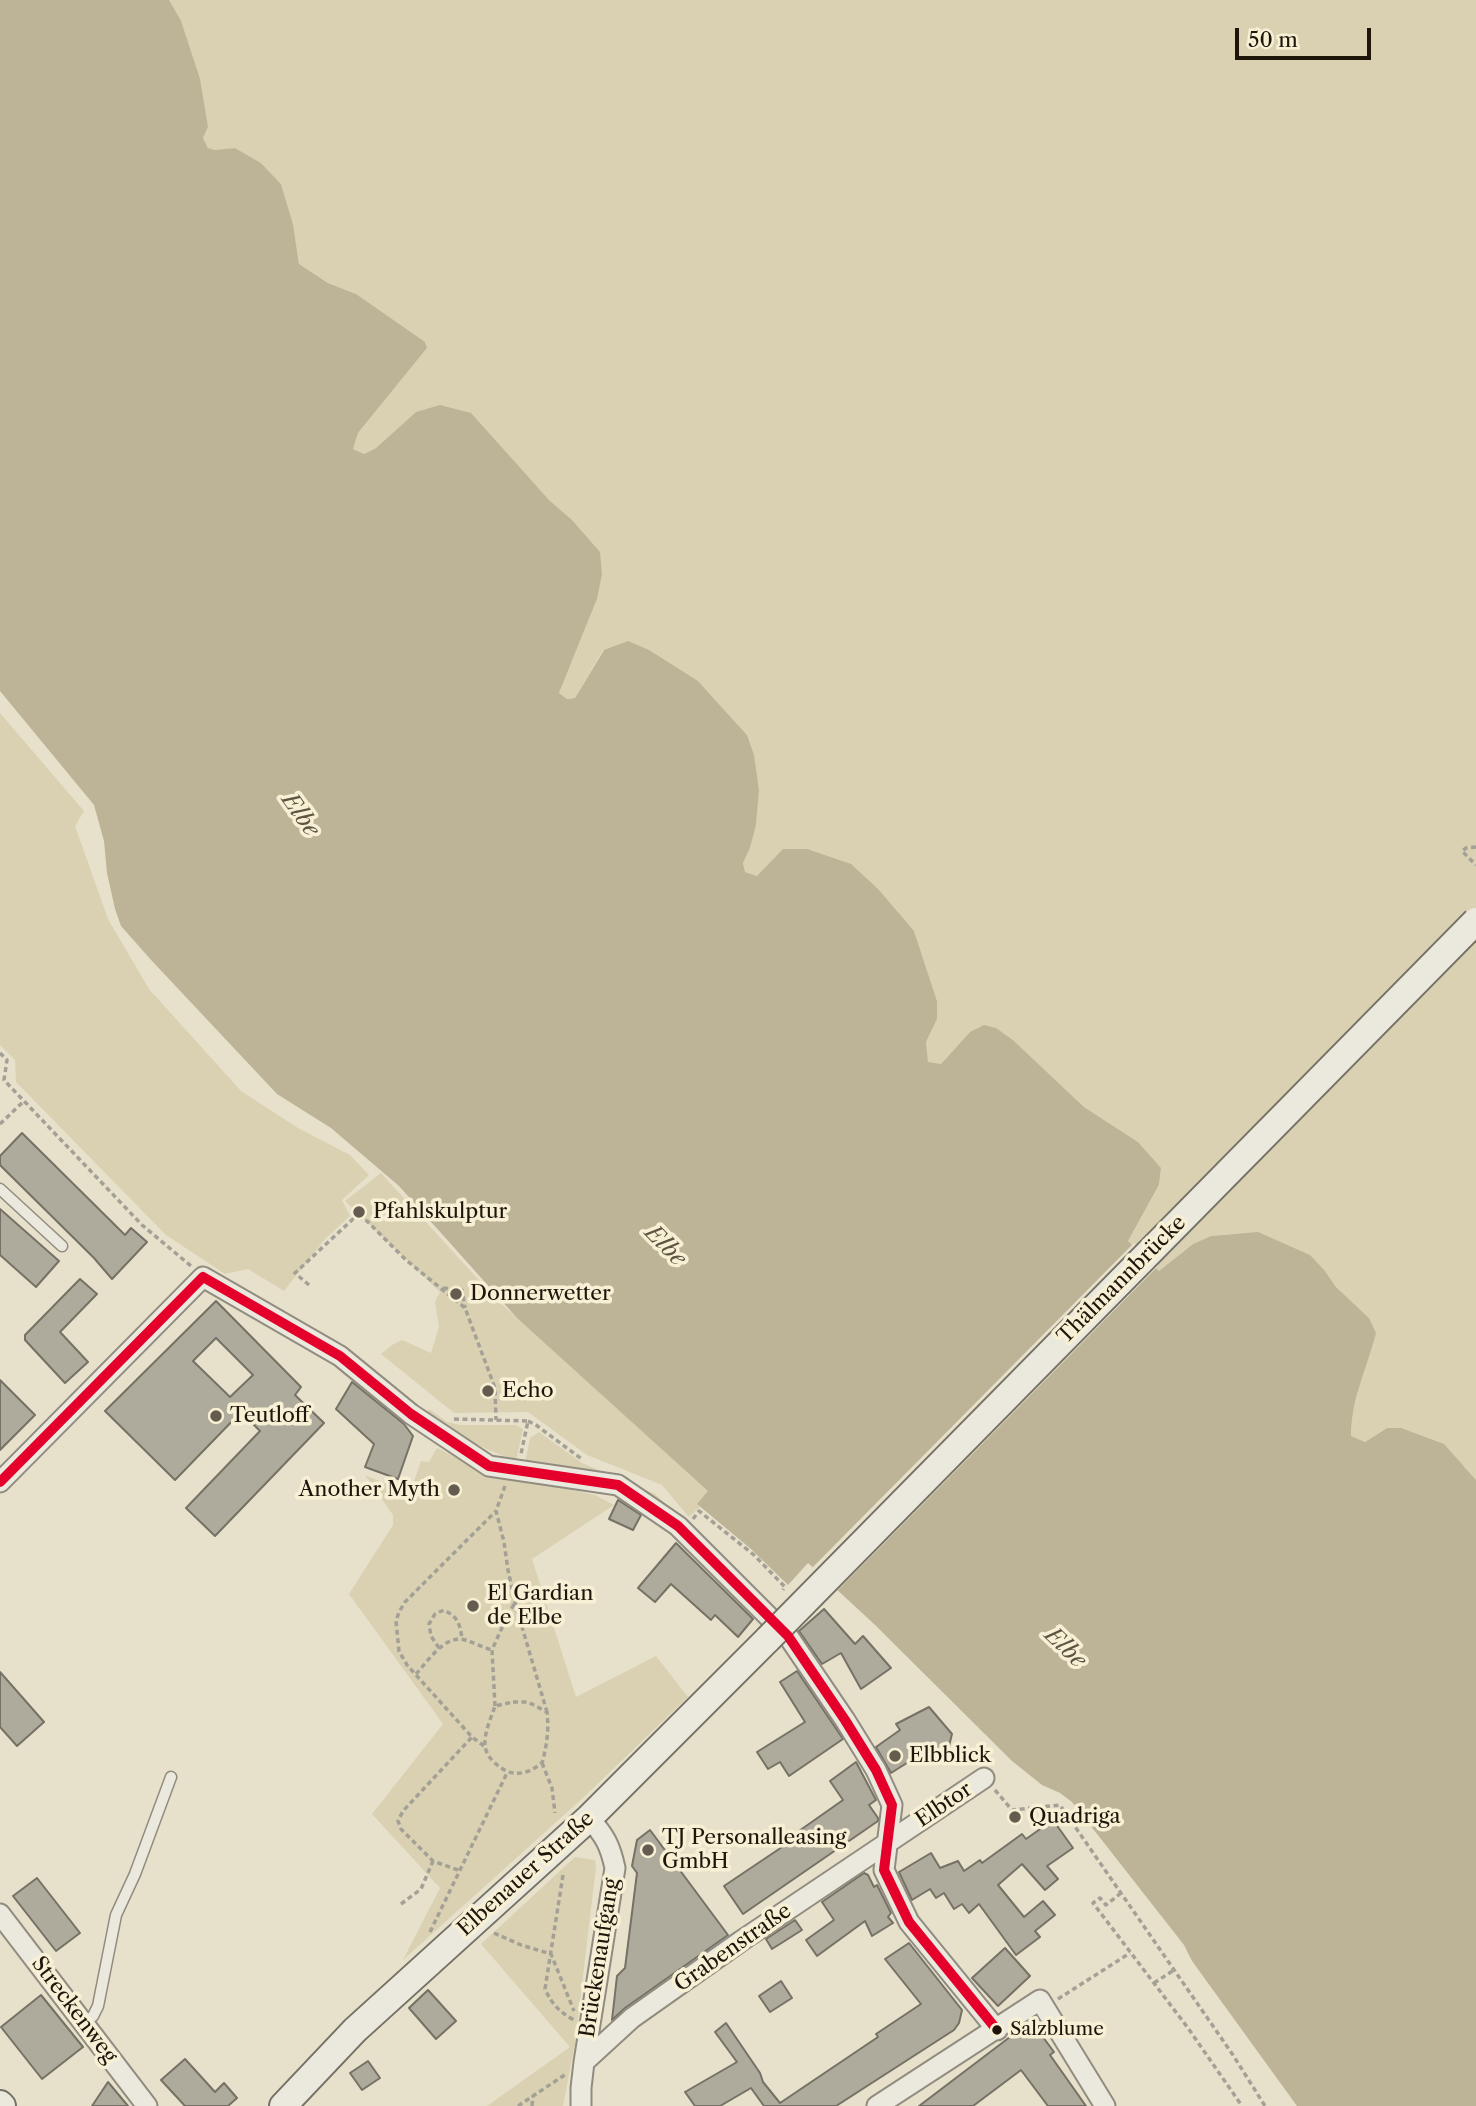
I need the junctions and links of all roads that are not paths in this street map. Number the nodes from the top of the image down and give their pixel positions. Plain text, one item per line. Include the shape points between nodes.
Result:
1 (1476, 921) edge
2 (0, 1189) edge
3 (62, 1246) dead end
4 (0, 1482) edge
5 (768, 1639) joint
6 (171, 1777) dead end
7 (984, 1778) road end
8 (589, 1818) junction
9 (889, 1842) junction
10 (0, 1914) edge
11 (85, 2023) junction
12 (997, 2030) junction
13 (584, 2062) junction
14 (147, 2106) edge
15 (283, 2106) edge
16 (581, 2106) edge
17 (877, 2106) edge
18 (1105, 2106) edge

1 - 5 street, Thälmannbrücke, bridge
2 - 3 lane
4 - 9 street via 203,1276 340,1356 411,1414 489,1465 618,1485 678,1526 788,1636 845,1720 892,1805
5 - 8 street, Elbenauer Straße
6 - 11 lane via 116,1916 98,2006
7 - 9 street, Elbtor
8 - 13 street, Brückenaufgang via 604,1835 615,1868
8 - 15 street, Elbenauer Straße via 355,2030
9 - 12 street via 884,1870 909,1922
9 - 13 street, Grabenstraße via 632,2018
10 - 11 street, Streckenweg
11 - 14 street, Streckenweg
12 - 17 street
12 - 18 street via 1042,2004
13 - 16 street, Brückenaufgang

